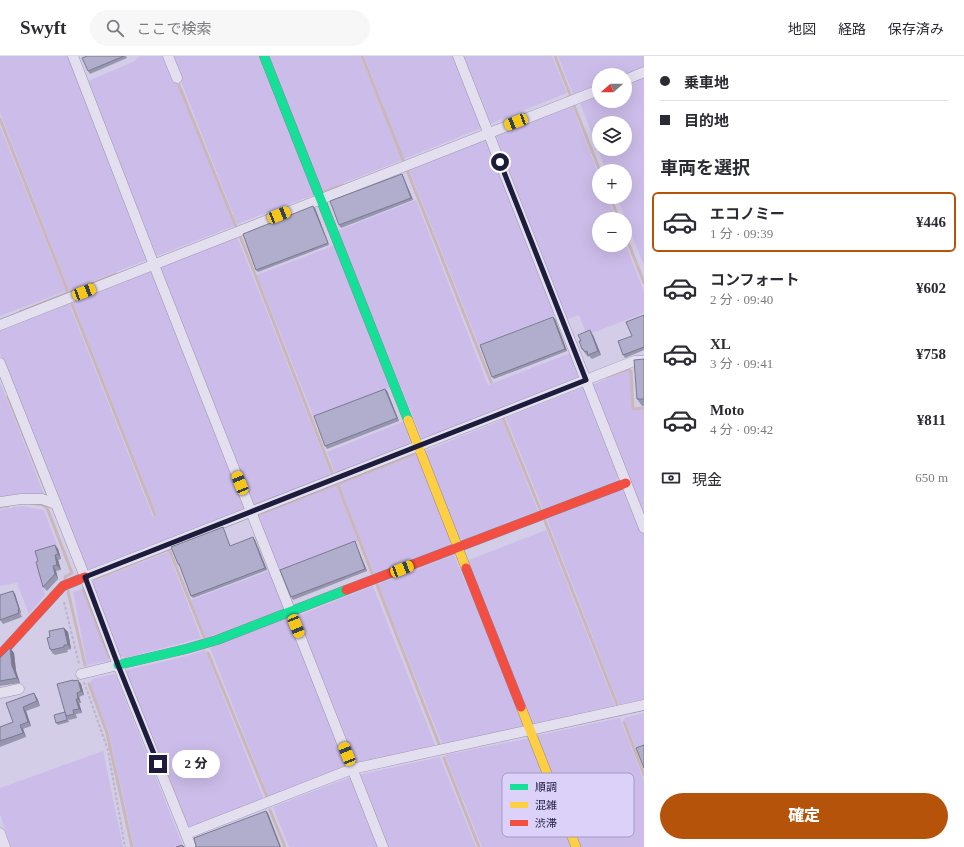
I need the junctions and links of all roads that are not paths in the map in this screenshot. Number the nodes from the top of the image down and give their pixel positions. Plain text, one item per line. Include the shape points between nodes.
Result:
1 (73, 56) edge
2 (168, 56) edge
3 (264, 56) edge
4 (458, 56) edge
5 (644, 72) edge
6 (632, 77) edge
7 (177, 78) dead end
8 (592, 93) edge
9 (489, 133) junction
10 (320, 198) junction
11 (154, 265) junction
12 (0, 325) edge
13 (644, 361) edge
14 (0, 363) edge
15 (586, 380) junction
16 (419, 446) junction
17 (626, 483) junction
18 (0, 502) edge
19 (56, 504) junction
20 (251, 512) junction
21 (644, 528) edge
22 (458, 547) junction
23 (85, 577) junction
24 (290, 612) junction
25 (0, 655) edge
26 (118, 665) junction
27 (81, 674) road end
28 (19, 689) dead end
29 (0, 693) edge
30 (644, 705) edge
31 (529, 730) junction
32 (352, 769) junction
33 (546, 773) edge
34 (0, 833) edge
35 (186, 834) junction
36 (572, 837) edge
37 (4, 847) edge
38 (191, 847) edge
39 (383, 847) edge
40 (576, 847) edge

1 - 11 street
2 - 7 street
3 - 10 street
4 - 9 street
5 - 6 street
8 - 9 street
9 - 10 street
9 - 15 street
10 - 11 street
10 - 16 street
11 - 12 street
11 - 20 street
13 - 15 street via 634,361
14 - 19 street
15 - 16 street
15 - 17 street
16 - 20 street
16 - 22 street
17 - 21 street
17 - 22 street
18 - 19 street via 42,499
19 - 23 street
20 - 23 street
20 - 24 street
22 - 24 street
22 - 31 street
23 - 25 street via 60,588
23 - 26 street
24 - 26 street via 217,640
24 - 32 street
26 - 27 street
26 - 35 street
28 - 29 street
30 - 31 street
31 - 32 street
31 - 33 street
32 - 35 street
32 - 39 street
34 - 37 street
35 - 38 street
36 - 40 street

